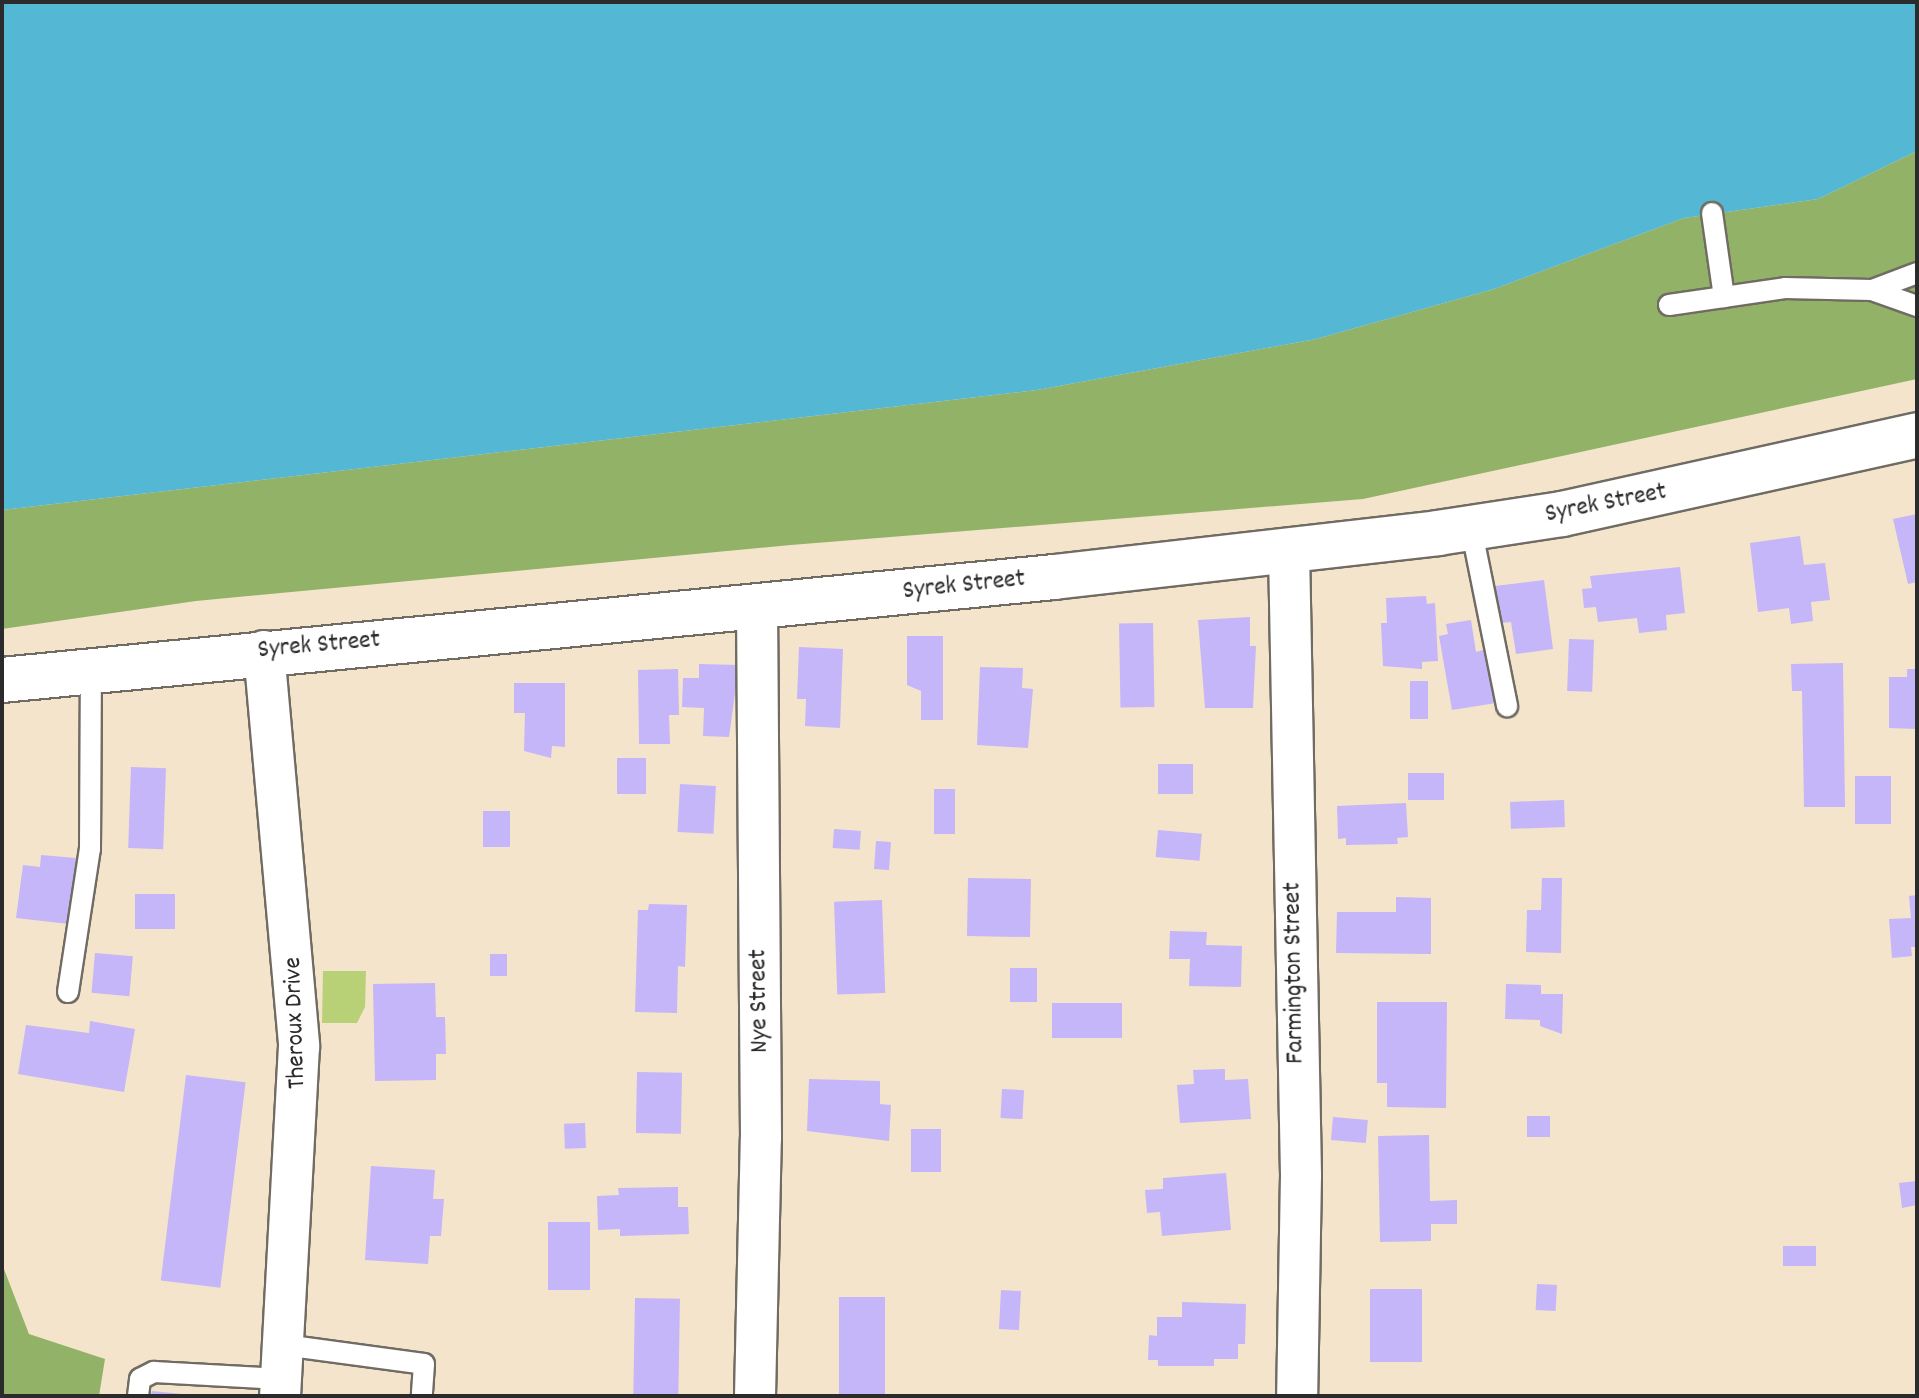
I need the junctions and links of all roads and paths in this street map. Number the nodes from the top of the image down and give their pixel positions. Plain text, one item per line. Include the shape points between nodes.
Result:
1 (1712, 213) dead end
2 (1917, 273) edge
3 (1872, 290) junction
4 (1724, 297) junction
5 (1669, 305) dead end
6 (1917, 306) edge
7 (1917, 435) edge
8 (1471, 527) junction
9 (1289, 550) junction
10 (757, 607) junction
11 (264, 651) junction
12 (91, 668) junction
13 (2, 680) edge
14 (1507, 706) dead end
15 (68, 992) dead end
16 (282, 1373) edge
17 (138, 1396) edge
18 (422, 1396) edge
19 (755, 1396) edge
20 (1297, 1396) edge

1 - 4 lane
2 - 3 lane
3 - 4 lane via 1785,288
3 - 6 lane
4 - 5 lane
7 - 8 main road, Syrek Street via 1634,500
8 - 9 main road, Syrek Street
8 - 14 lane
9 - 10 main road, Syrek Street
9 - 20 street, Farmington Street via 1301,1175
10 - 11 main road, Syrek Street
10 - 19 street, Nye Street via 761,1138
11 - 12 main road, Syrek Street
11 - 16 street, Theroux Drive via 299,1046
12 - 13 main road, Syrek Street
12 - 15 lane via 90,849
16 - 17 lane via 154,1372 140,1379
16 - 18 lane via 424,1364

